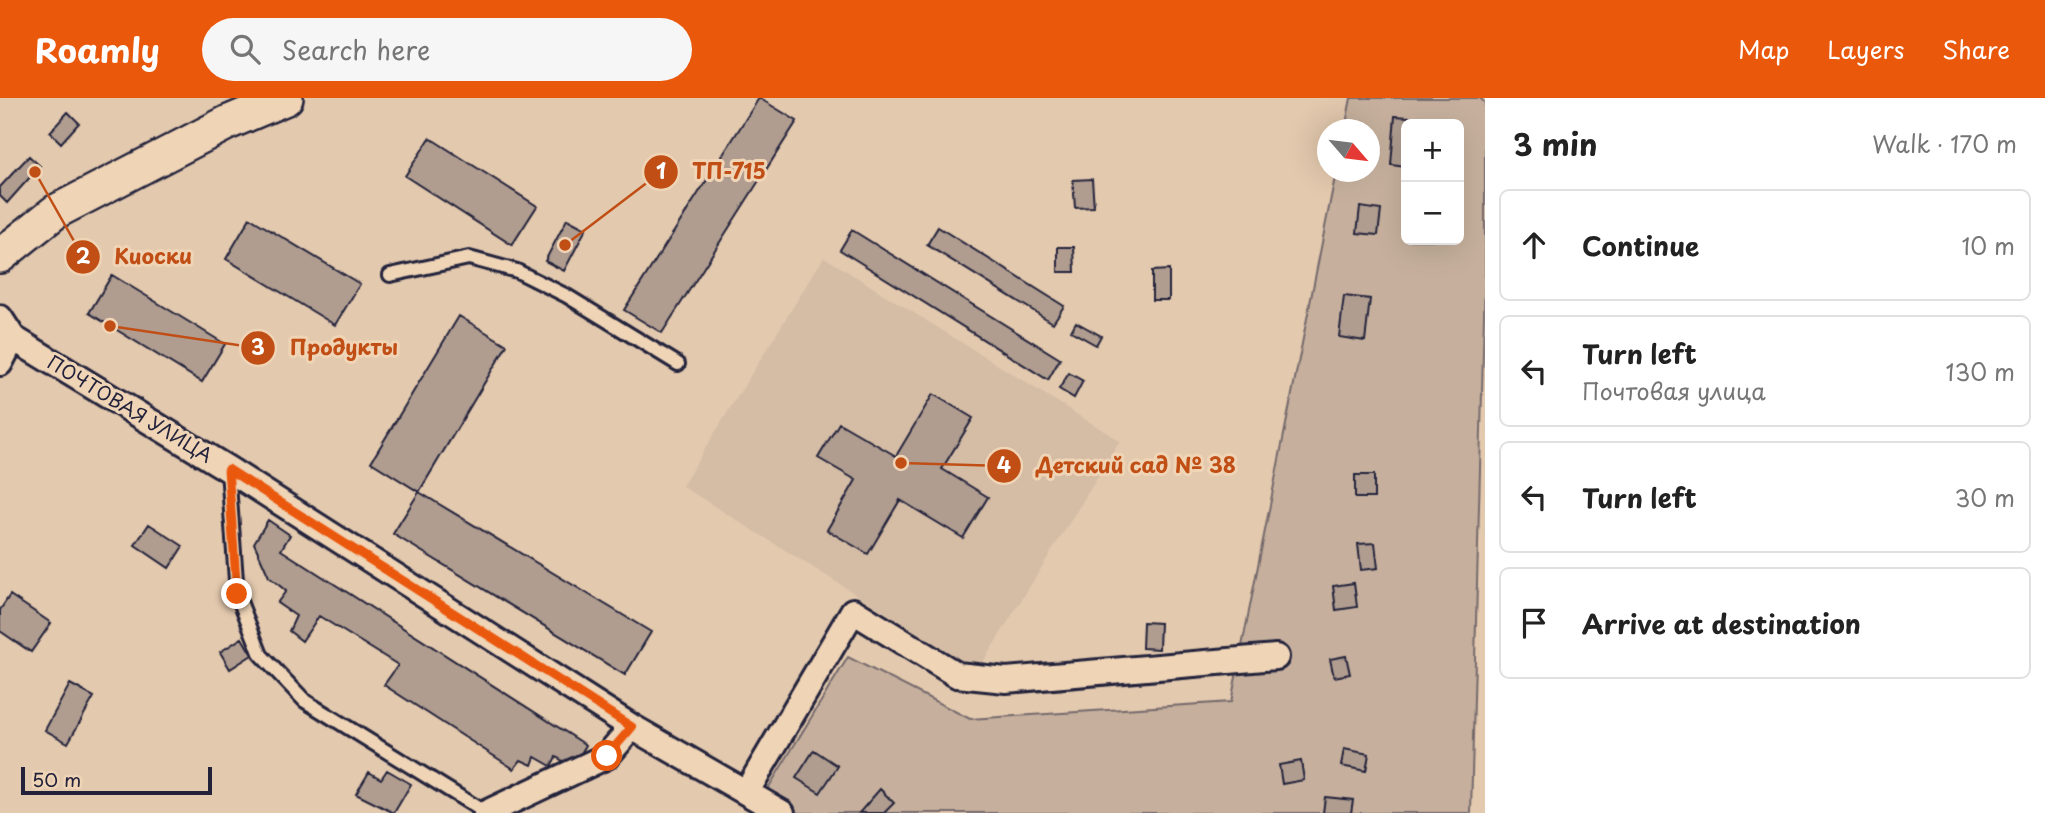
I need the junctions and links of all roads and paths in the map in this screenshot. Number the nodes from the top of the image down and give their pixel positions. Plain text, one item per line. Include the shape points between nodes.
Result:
1 (286, 98) edge
2 (0, 256) edge
3 (390, 275) dead end
4 (7, 328) edge
5 (0, 363) edge
6 (678, 364) dead end
7 (228, 469) junction
8 (1276, 657) dead end
9 (632, 727) junction
10 (747, 791) junction
11 (486, 813) edge
12 (782, 813) edge

1 - 2 street via 226,123 55,212
3 - 6 lane via 469,258 517,271
4 - 5 street
4 - 7 street, ПОЧТОВАЯ УЛИЦА
7 - 9 street, ПОЧТОВАЯ УЛИЦА
7 - 11 lane via 237,594 261,655 305,701
8 - 10 street via 1006,680 957,675 853,611
9 - 10 street, ПОЧТОВАЯ УЛИЦА
9 - 11 street via 607,756
10 - 12 street, ПОЧТОВАЯ УЛИЦА

